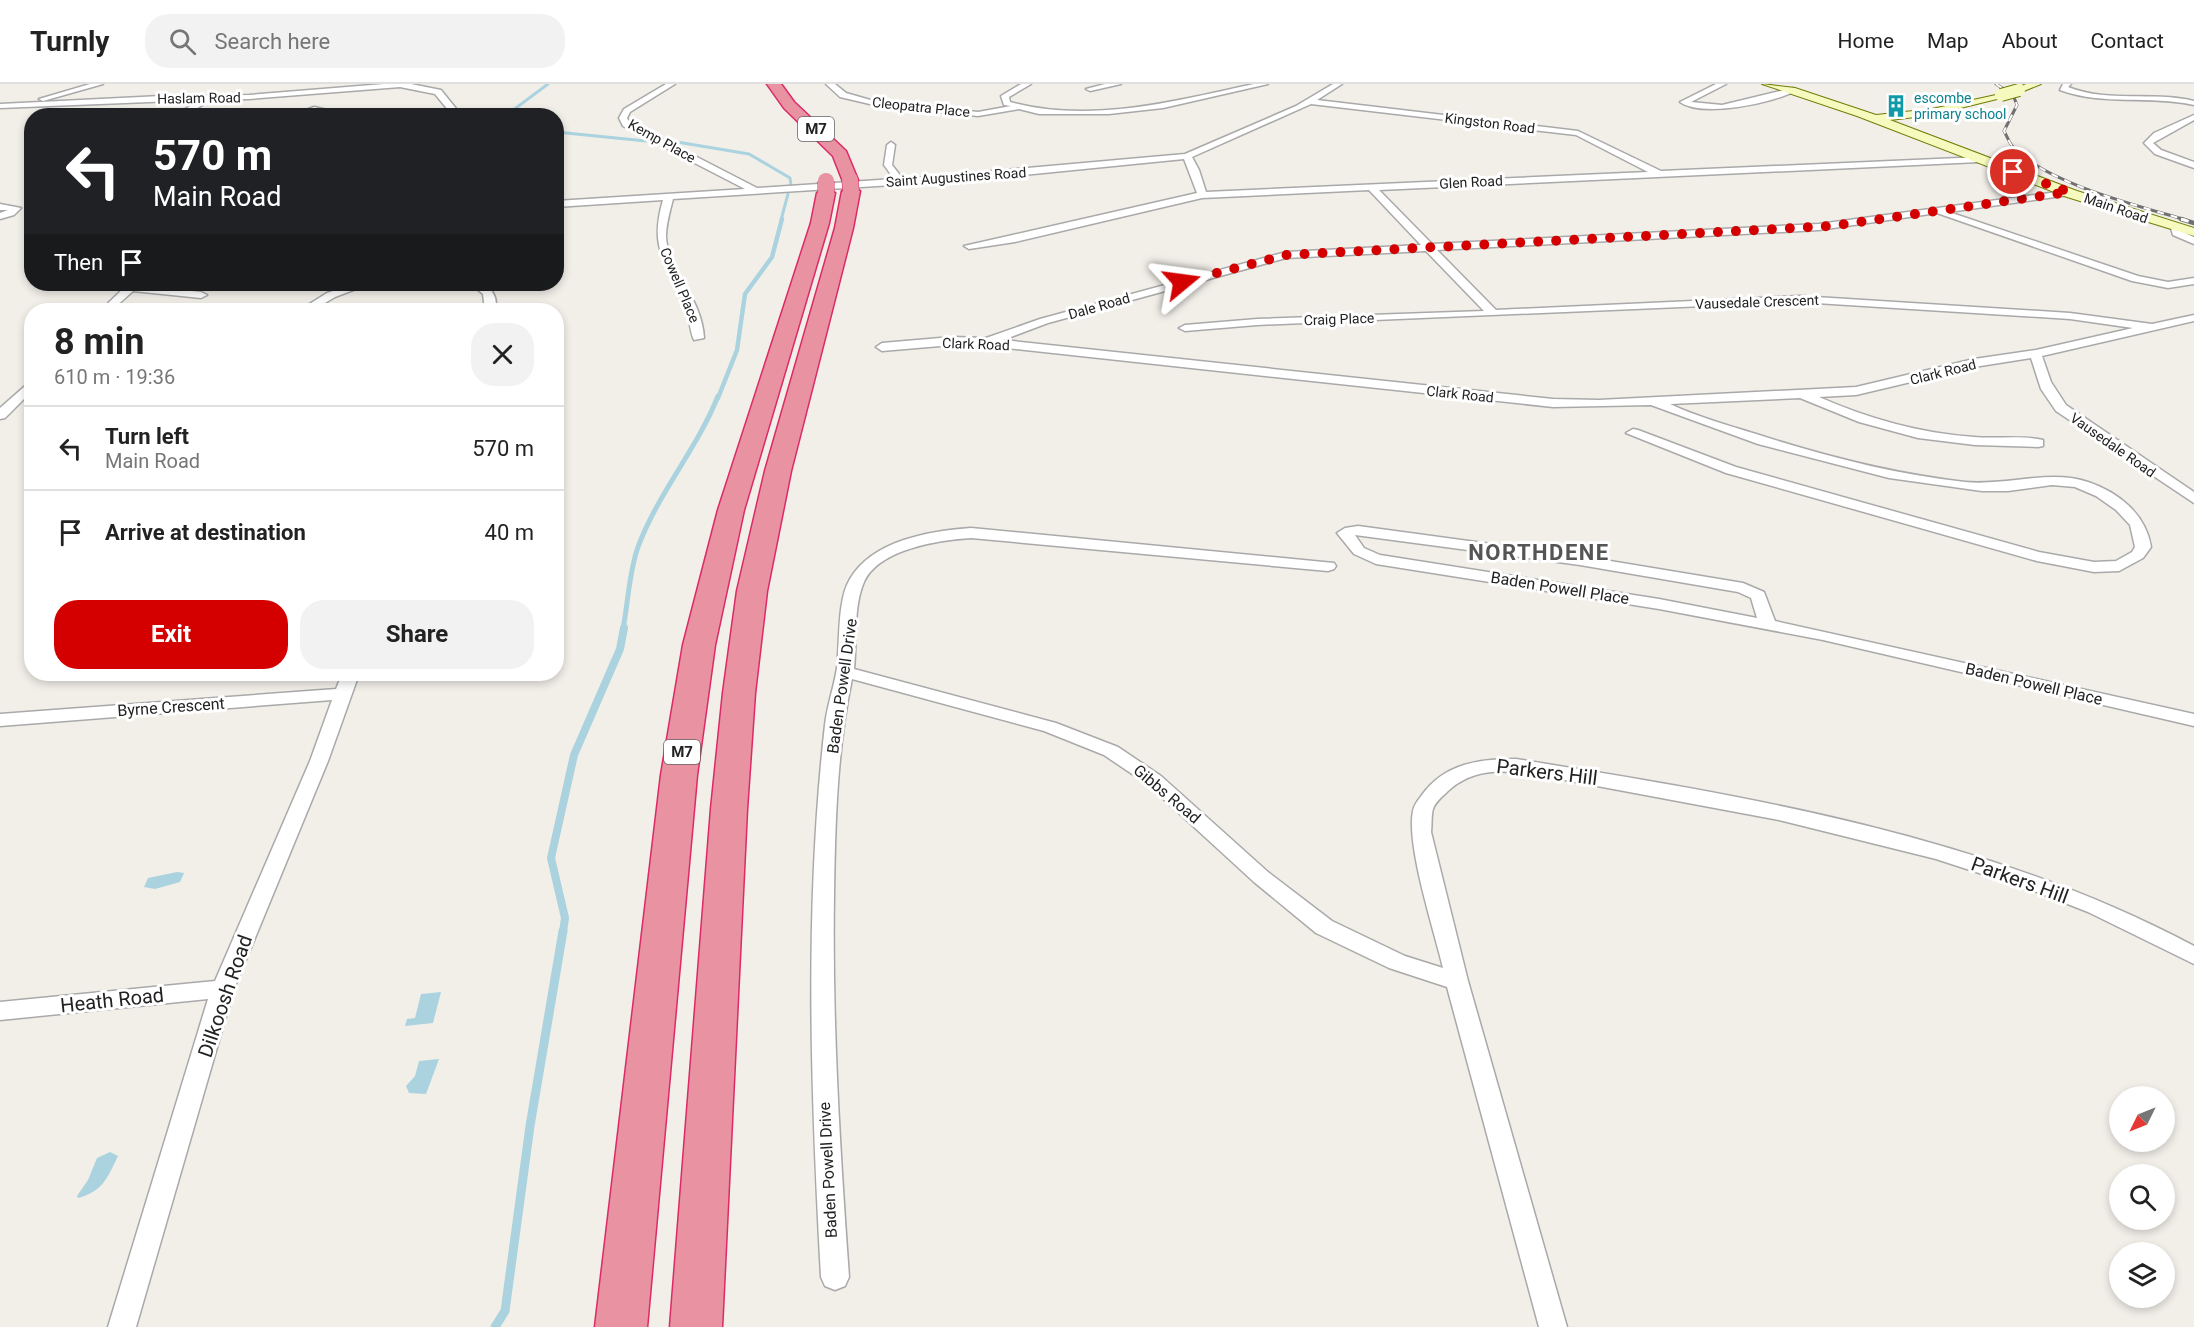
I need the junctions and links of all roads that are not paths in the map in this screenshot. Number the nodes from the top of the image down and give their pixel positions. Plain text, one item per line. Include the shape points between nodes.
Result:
1 (99, 84) edge
2 (671, 84) edge
3 (774, 84) edge
4 (830, 84) edge
5 (1027, 84) edge
6 (1117, 84) edge
7 (1264, 84) edge
8 (1338, 84) edge
9 (1722, 84) edge
10 (1767, 84) edge
11 (2036, 84) edge
12 (2067, 84) edge
13 (433, 86) edge
14 (1090, 89) dead end
15 (1793, 90) junction
16 (207, 98) junction
17 (1311, 102) junction
18 (2194, 103) edge
19 (0, 106) edge
20 (23, 106) junction
21 (191, 108) edge
22 (451, 108) edge
23 (1016, 108) junction
24 (2194, 117) edge
25 (1875, 118) junction
26 (891, 145) dead end
27 (1187, 156) junction
28 (1979, 159) junction
29 (2194, 165) edge
30 (1660, 174) junction
31 (900, 182) junction
32 (835, 183) junction
33 (1371, 187) junction
34 (755, 191) junction
35 (2069, 192) junction
36 (1202, 195) junction
37 (669, 197) junction
38 (564, 201) edge
39 (0, 207) edge
40 (1937, 211) junction
41 (0, 216) edge
42 (2174, 227) junction
43 (2194, 232) edge
44 (2194, 241) edge
45 (969, 246) dead end
46 (1428, 247) junction
47 (2194, 281) edge
48 (126, 291) edge
49 (173, 291) edge
50 (343, 291) edge
51 (201, 295) dead end
52 (113, 303) edge
53 (318, 303) edge
54 (1493, 314) junction
55 (2194, 318) edge
56 (2149, 327) junction
57 (1185, 328) dead end
58 (698, 338) dead end
59 (988, 342) junction
60 (882, 347) dead end
61 (2036, 354) junction
62 (24, 392) edge
63 (1803, 394) junction
64 (1651, 401) junction
65 (0, 415) edge
66 (1633, 433) dead end
67 (2038, 444) dead end
68 (2175, 486) junction
69 (2194, 486) edge
70 (2194, 499) edge
71 (1328, 566) dead end
72 (1768, 625) junction
73 (845, 672) junction
74 (346, 684) edge
75 (0, 720) edge
76 (2194, 720) edge
77 (2194, 956) edge
78 (1457, 981) junction
79 (223, 989) junction
80 (0, 1011) edge
81 (835, 1277) dead end
82 (122, 1327) edge
83 (621, 1327) edge
84 (696, 1327) edge
85 (1553, 1327) edge

1 - 20 street
2 - 34 street, Kemp Place via 627,111 623,118 626,124
3 - 32 highway, M7 via 784,100 840,153
4 - 23 street, Cleopatra Place via 843,95 874,103 978,114
5 - 23 street via 1005,96 1006,104
6 - 14 street
7 - 23 street, Cleopatra Place via 1129,111 1055,114
8 - 17 street, Saint Augustines Road
9 - 15 street via 1684,102 1719,108
10 - 15 main road, Main Road
11 - 25 main road, bridge via 1932,112
12 - 18 street via 2063,88 2082,94 2162,97
13 - 16 street, Haslam Road via 383,85
13 - 22 street, Haslam Road
15 - 25 main road, Main Road
16 - 20 street, Haslam Road
16 - 21 street
17 - 27 street, Saint Augustines Road
17 - 30 street, Kingston Road via 1578,133
19 - 20 street, Haslam Road
24 - 29 street via 2148,143 2158,152
25 - 28 main road, Main Road
26 - 31 street via 888,165
27 - 31 street, Saint Augustines Road
27 - 36 street
28 - 30 street, Glen Road
28 - 35 main road, Main Road
30 - 33 street, Glen Road
31 - 34 street, Saint Augustines Road
32 - 83 highway, M7 via 731,510 699,645 678,786
32 - 84 highway via 844,228 778,471 752,591 739,693
33 - 36 street, Glen Road
33 - 46 street
34 - 37 street, Saint Augustines Road
35 - 40 street, Dale Road
35 - 42 main road, Main Road
36 - 45 street, Glen Road
37 - 38 street, Saint Augustines Road
37 - 58 street, Cowell Place via 662,228 663,244 697,316
39 - 41 street via 16,208
40 - 46 street, Dale Road via 1819,227
40 - 47 street via 2136,279 2168,285
42 - 43 main road, Main Road
42 - 44 street via 2181,236
46 - 54 street
46 - 59 street, Dale Road via 1271,258 1044,321
48 - 52 street
49 - 51 street
50 - 53 street
54 - 56 street, Vausedale Crescent via 1810,299 2103,319
54 - 57 street, Craig Place
55 - 56 street, Vausedale Crescent
56 - 61 street
59 - 60 street, Clark Road
59 - 64 street, Clark Road via 1553,403
61 - 63 street, Clark Road via 1966,365 1878,388
61 - 68 street, Vausedale Road via 2040,376 2061,408
62 - 65 street
63 - 64 street, Clark Road
63 - 67 street via 1866,420 1924,436 1958,442
64 - 66 street via 1801,453 1887,474 1990,487 2044,480 2078,483 2102,492 2118,504 2139,530 2143,547 2138,555 2119,566 2094,567 2037,556 1731,470
68 - 69 street
68 - 70 street, Vausedale Road
71 - 73 street, Baden Powell Drive via 1012,535 970,533 936,537 894,550 865,569 856,582
72 - 72 street, Baden Powell Place via 1758,595 1743,588 1476,546 1352,530 1345,533 1359,551 1376,559
72 - 76 street, Baden Powell Place
73 - 78 street, Gibbs Road via 1050,727 1112,751 1154,780 1261,877 1324,927 1397,962
73 - 81 street, Baden Powell Drive via 834,722 821,1025
74 - 75 street, Byrne Crescent
74 - 79 street, Dilkoosh Road via 319,761
77 - 78 street, Parkers Hill via 2050,889 1865,831 1702,797 1516,765 1486,765 1448,780 1423,808 1426,855
78 - 85 street, Parkers Hill
79 - 80 street, Heath Road
79 - 82 street, Dilkoosh Road

